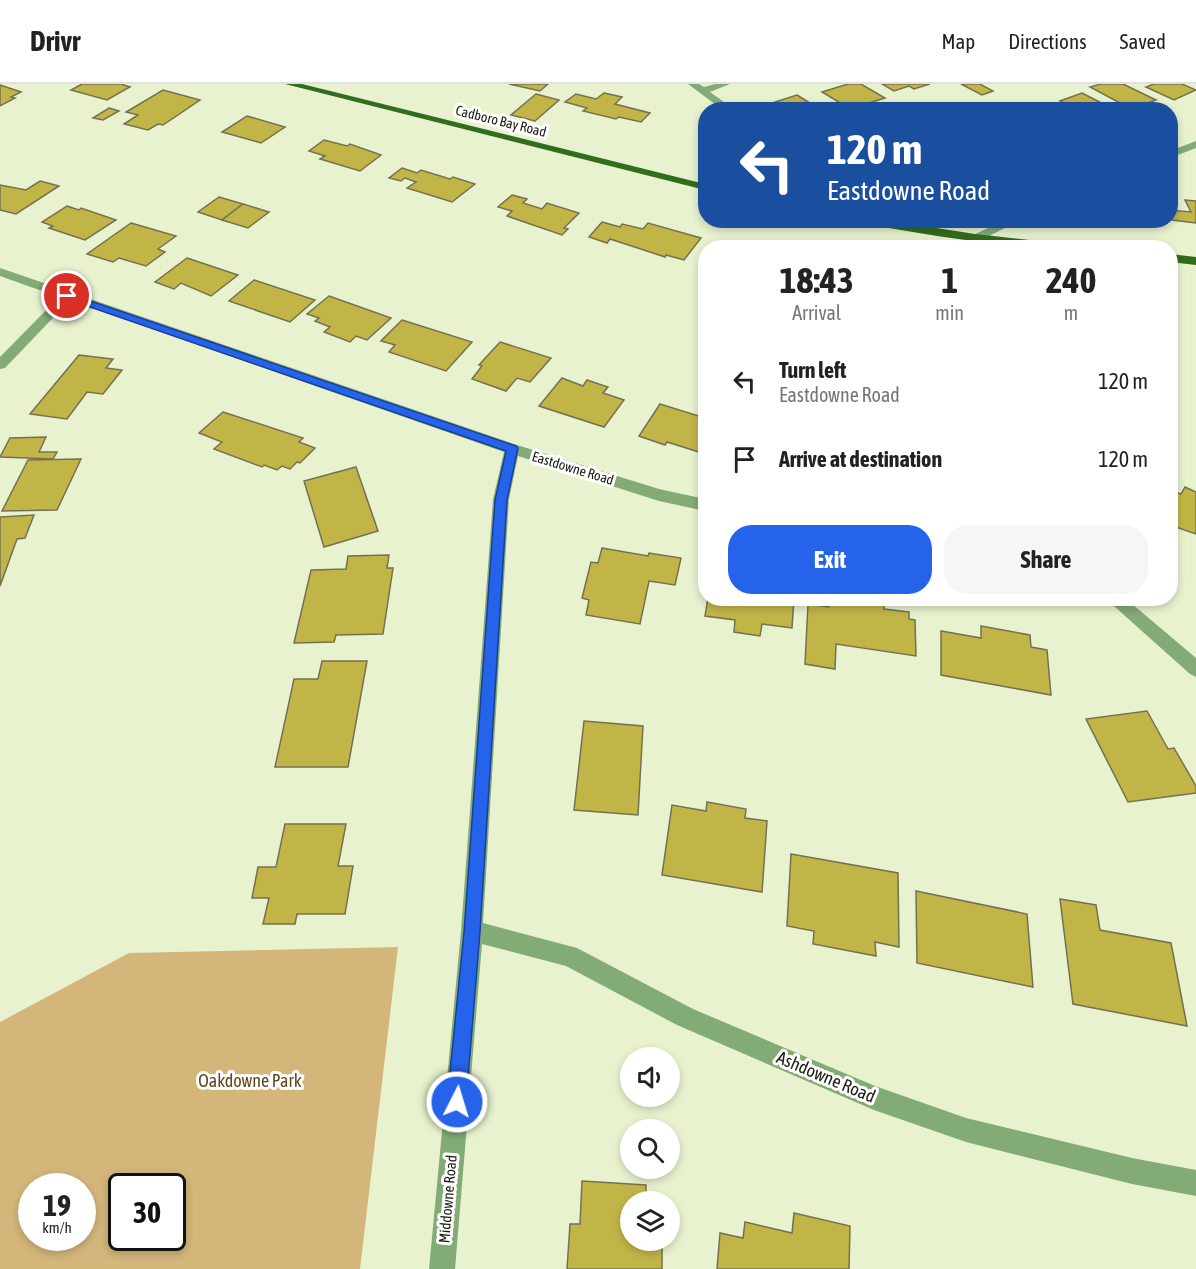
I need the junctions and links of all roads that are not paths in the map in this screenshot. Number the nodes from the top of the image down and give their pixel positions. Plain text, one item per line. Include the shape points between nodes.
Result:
1 (290, 84) edge
2 (693, 84) edge
3 (725, 84) edge
4 (702, 91) junction
5 (718, 102) edge
6 (1196, 144) edge
7 (1178, 152) edge
8 (698, 185) edge
9 (900, 228) edge
10 (1002, 228) edge
11 (960, 240) edge
12 (980, 240) edge
13 (1178, 259) edge
14 (1196, 261) edge
15 (0, 272) edge
16 (67, 296) junction
17 (0, 365) edge
18 (512, 448) junction
19 (698, 504) edge
20 (1122, 606) edge
21 (1196, 669) edge
22 (472, 932) junction
23 (1196, 1183) edge
24 (442, 1269) edge

1 - 8 main road, Cadboro Bay Road
2 - 4 street
3 - 4 street
4 - 5 street
6 - 7 street
9 - 11 main road
10 - 12 street
13 - 14 main road
15 - 16 street, Eastdowne Road
16 - 17 street
16 - 18 street, Eastdowne Road
18 - 19 street, Eastdowne Road
18 - 22 street, Middowne Road via 501,500
20 - 21 street
22 - 23 street, Ashdowne Road via 569,956 685,1017 874,1098 966,1130
22 - 24 street, Middowne Road

